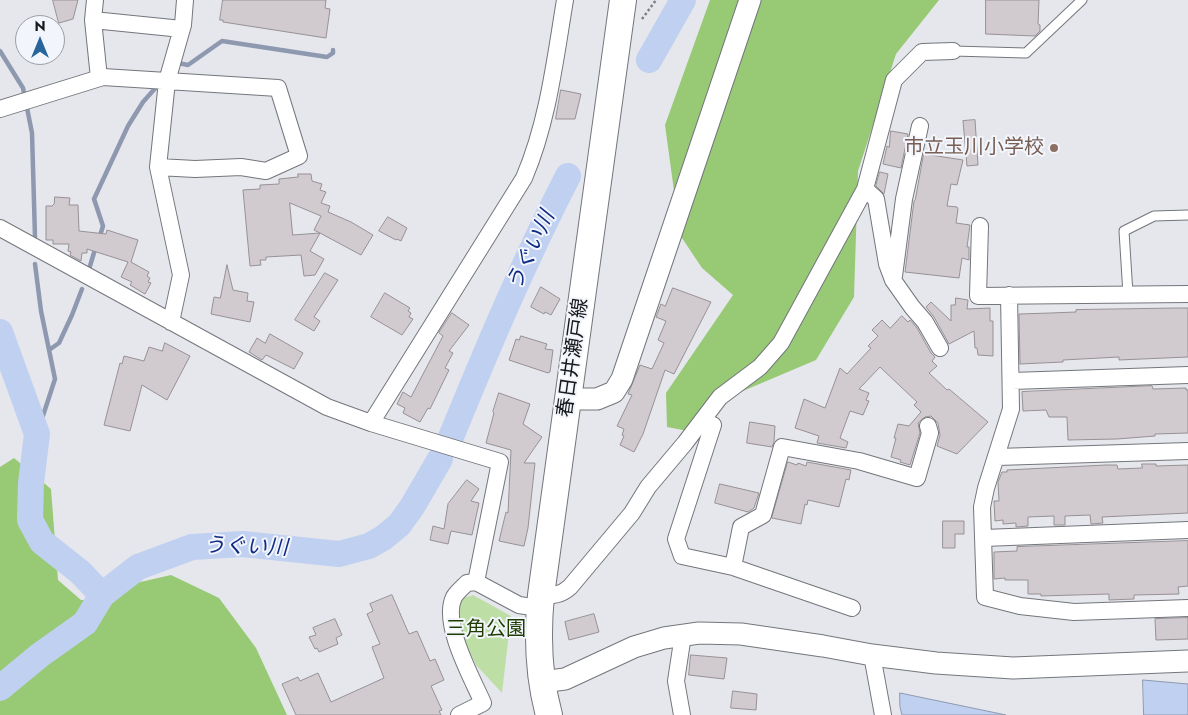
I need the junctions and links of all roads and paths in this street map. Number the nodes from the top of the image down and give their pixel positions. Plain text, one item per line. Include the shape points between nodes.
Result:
1 (95, 0) edge
2 (185, 0) edge
3 (565, 0) edge
4 (623, 0) edge
5 (750, 0) edge
6 (1082, 0) edge
7 (93, 20) junction
8 (182, 29) junction
9 (953, 51) joint
10 (99, 78) junction
11 (168, 81) junction
12 (0, 109) edge
13 (920, 126) dead end
14 (158, 167) junction
15 (865, 189) junction
16 (1188, 214) edge
17 (980, 226) dead end
18 (0, 228) edge
19 (893, 280) junction
20 (1128, 294) junction
21 (1188, 294) edge
22 (1008, 295) junction
23 (171, 322) junction
24 (940, 348) dead end
25 (1188, 375) edge
26 (1012, 381) junction
27 (568, 399) junction
28 (702, 421) junction
29 (371, 423) junction
30 (928, 426) dead end
31 (1188, 451) edge
32 (997, 457) junction
33 (1188, 530) edge
34 (984, 538) junction
35 (733, 567) junction
36 (476, 582) junction
37 (540, 601) junction
38 (852, 608) dead end
39 (1188, 608) edge
40 (683, 635) junction
41 (872, 655) junction
42 (1188, 661) edge
43 (541, 682) junction
44 (459, 715) edge
45 (549, 715) edge
46 (682, 715) edge
47 (883, 715) edge

1 - 7 street
2 - 8 street
3 - 29 street via 536,151 524,178
4 - 27 main road, 春日井瀬戸線
5 - 27 street via 622,379 614,392 597,399
6 - 9 lane via 1026,53
7 - 8 street
7 - 10 street
8 - 11 street
9 - 15 street via 922,52 894,80
10 - 11 street
10 - 12 street
11 - 14 street
11 - 14 street via 278,88 299,156 266,171 241,167 195,170
13 - 19 street via 904,199
14 - 23 street via 181,275
15 - 19 street via 876,199 887,264
15 - 28 street via 781,344 760,367 720,397
16 - 20 lane via 1154,216 1124,231
17 - 22 street via 978,296
18 - 23 street
19 - 24 street
20 - 21 street
20 - 22 street
22 - 26 street
23 - 29 street via 327,407
25 - 26 street
26 - 32 street via 1011,409
27 - 37 main road, 春日井瀬戸線
28 - 35 street via 714,425 676,539 682,556
28 - 37 street via 570,587
29 - 36 street via 500,462
30 - 35 street via 930,433 917,478 859,461 782,447 763,516 741,527
31 - 32 street
32 - 34 street via 982,507
33 - 34 street
34 - 39 street via 985,596 1020,606 1074,612
35 - 38 street
36 - 37 street via 519,605
36 - 44 street via 467,583 454,597 450,613 452,630 483,703
37 - 43 main road, 春日井瀬戸線 via 538,644
40 - 41 street via 741,634
40 - 43 street via 634,647 565,679
40 - 46 street via 676,681
41 - 42 street via 1013,668
41 - 47 street
43 - 45 main road, 春日井瀬戸線

